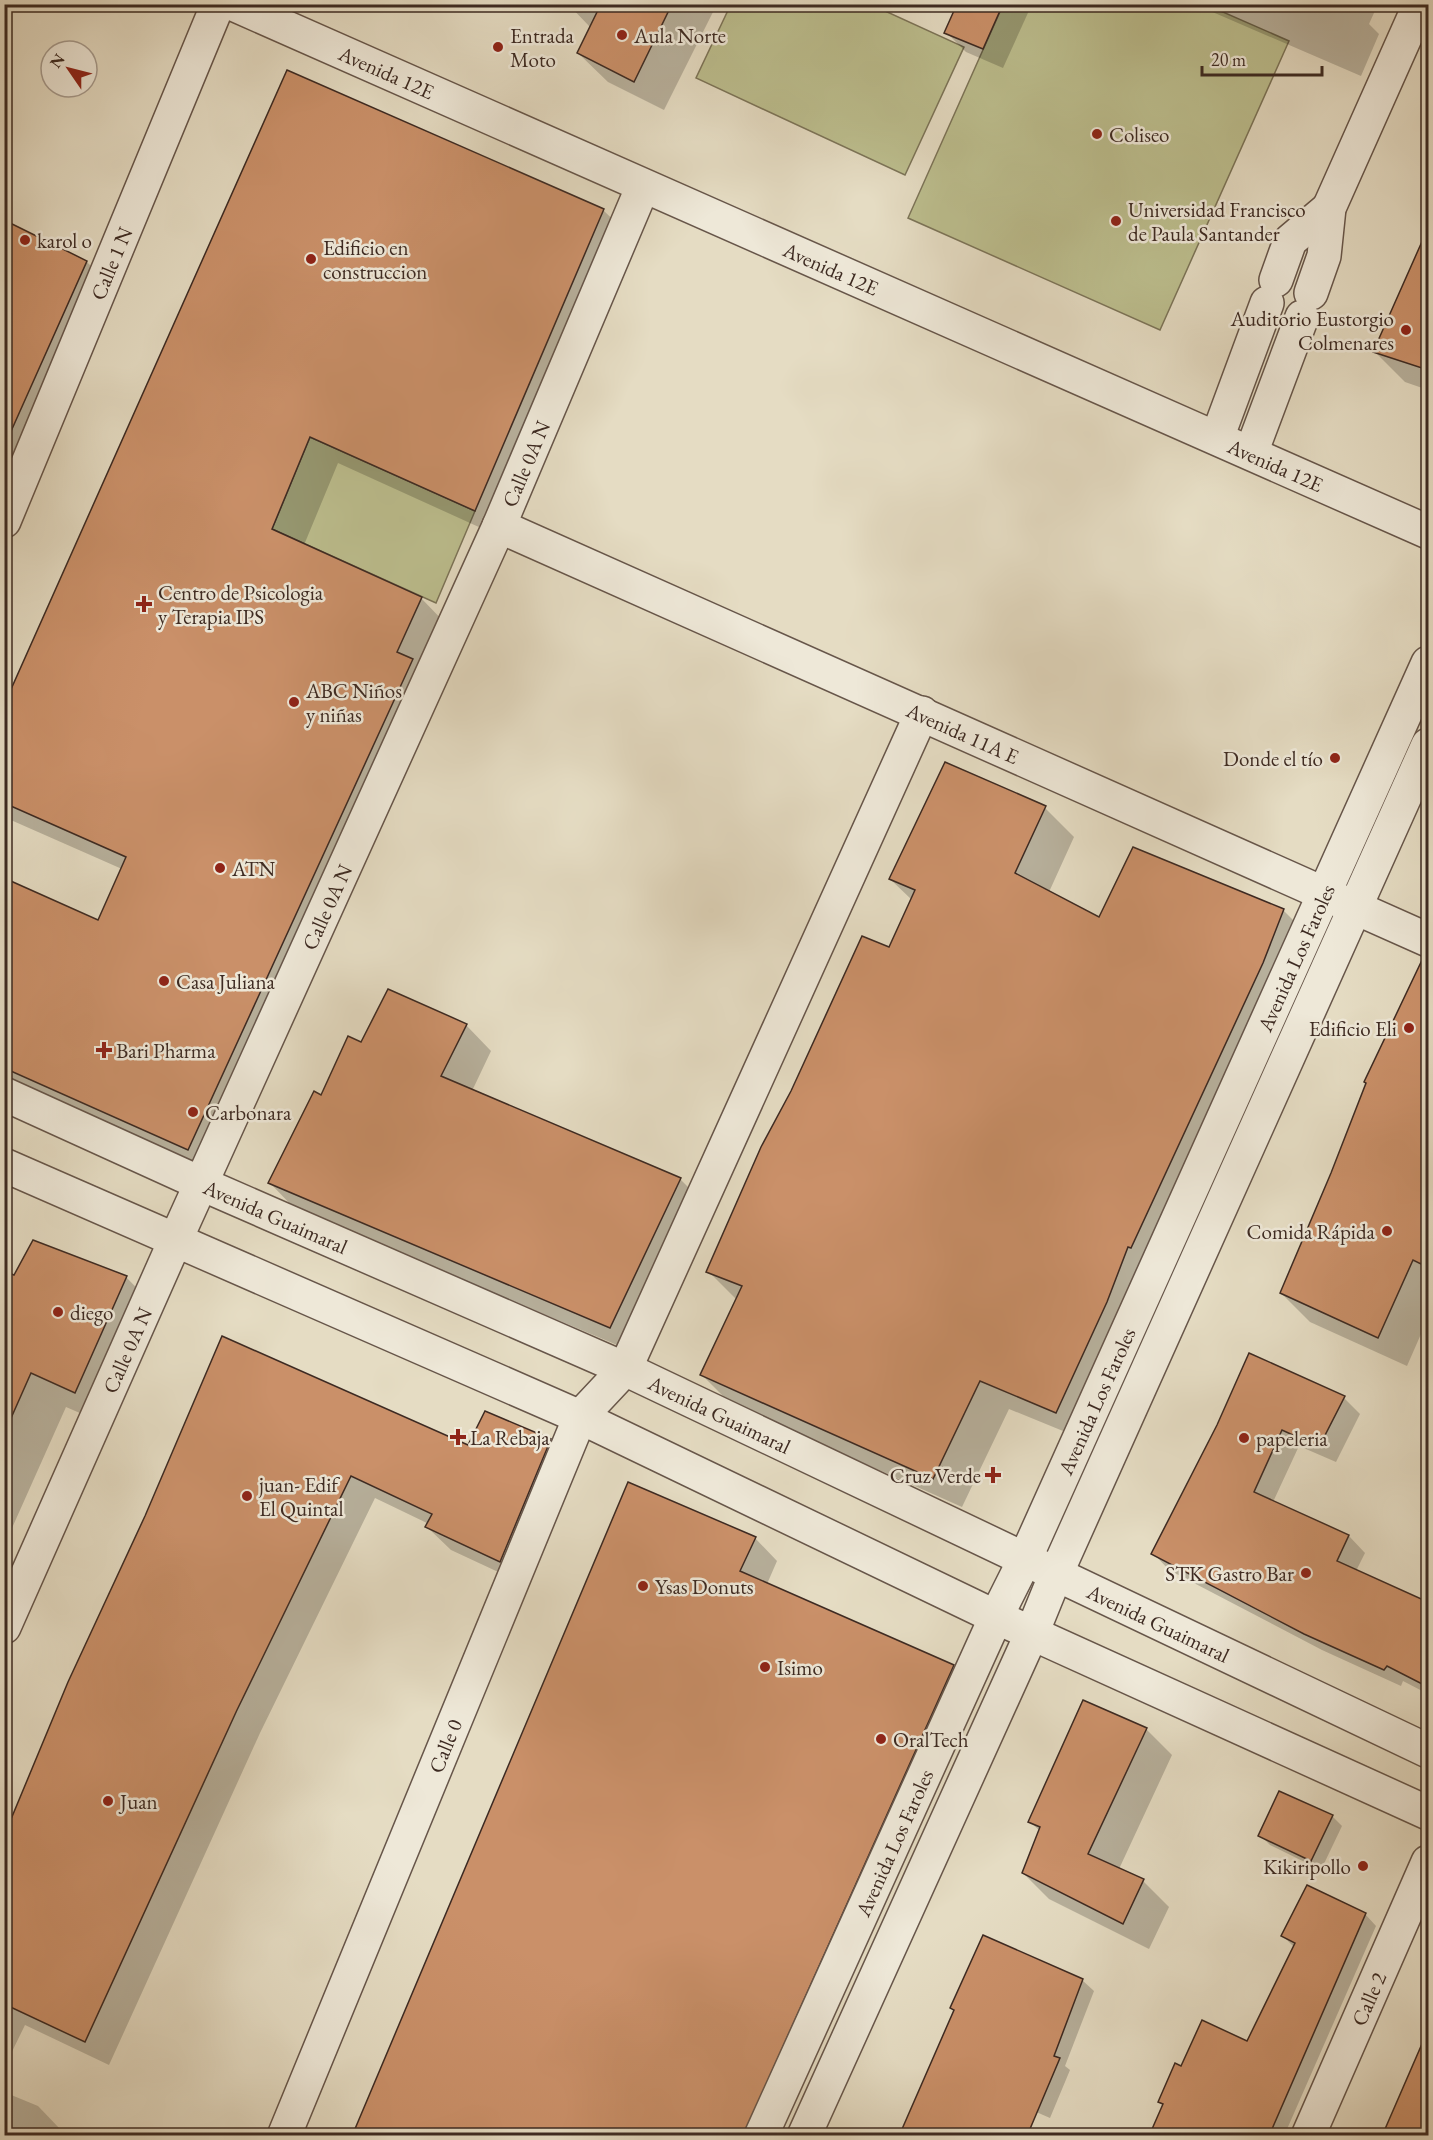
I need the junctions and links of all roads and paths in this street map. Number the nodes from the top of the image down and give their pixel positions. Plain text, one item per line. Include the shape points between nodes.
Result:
1 (218, 4) edge
2 (233, 4) edge
3 (1420, 4) edge
4 (643, 186) junction
5 (1329, 208) junction
6 (1217, 438) junction
7 (1251, 453) junction
8 (4, 521) edge
9 (499, 526) junction
10 (1428, 532) edge
11 (1428, 663) edge
12 (922, 713) junction
13 (1428, 745) edge
14 (1324, 894) junction
15 (1355, 908) junction
16 (1428, 940) edge
17 (4, 1094) edge
18 (4, 1165) edge
19 (202, 1184) junction
20 (176, 1241) junction
21 (625, 1369) junction
22 (580, 1417) junction
23 (1025, 1559) junction
24 (1056, 1574) junction
25 (996, 1617) junction
26 (4, 1627) edge
27 (1032, 1633) junction
28 (1428, 1752) edge
29 (1428, 1813) edge
30 (1428, 1862) edge
31 (284, 2136) edge
32 (761, 2136) edge
33 (804, 2136) edge
34 (1308, 2136) edge

1 - 8 street, Calle 1 N
2 - 4 street, Avenida 12E
3 - 5 street
4 - 6 street, Avenida 12E
4 - 9 street, Calle 0A N
5 - 6 street via 1290,241
5 - 7 street via 1324,256
6 - 7 street, Avenida 12E
7 - 10 street, Avenida 12E
9 - 12 street, Avenida 11A E
9 - 19 street, Calle 0A N
11 - 14 street, Avenida Los Faroles
12 - 14 street, Avenida 11A E
12 - 21 street, Calle 0
13 - 15 street, Avenida Los Faroles
14 - 15 street, Avenida 11A E
14 - 23 street, Avenida Los Faroles
15 - 16 street, Avenida 11A E
15 - 24 street, Avenida Los Faroles
17 - 19 street, Avenida Guaimaral
18 - 20 street
19 - 20 street, Calle 0A N
19 - 21 street, Avenida Guaimaral
20 - 22 street
20 - 26 street, Calle 0A N
21 - 22 street, Calle 0
21 - 23 street, Avenida Guaimaral
22 - 25 street
22 - 31 street, Calle 0
23 - 24 street, Avenida Guaimaral
23 - 25 street, Avenida Los Faroles
24 - 27 street, Avenida Los Faroles
24 - 28 street, Avenida Guaimaral
25 - 27 street
25 - 32 street, Avenida Los Faroles
27 - 29 street
27 - 33 street, Avenida Los Faroles
30 - 34 street, Calle 2

